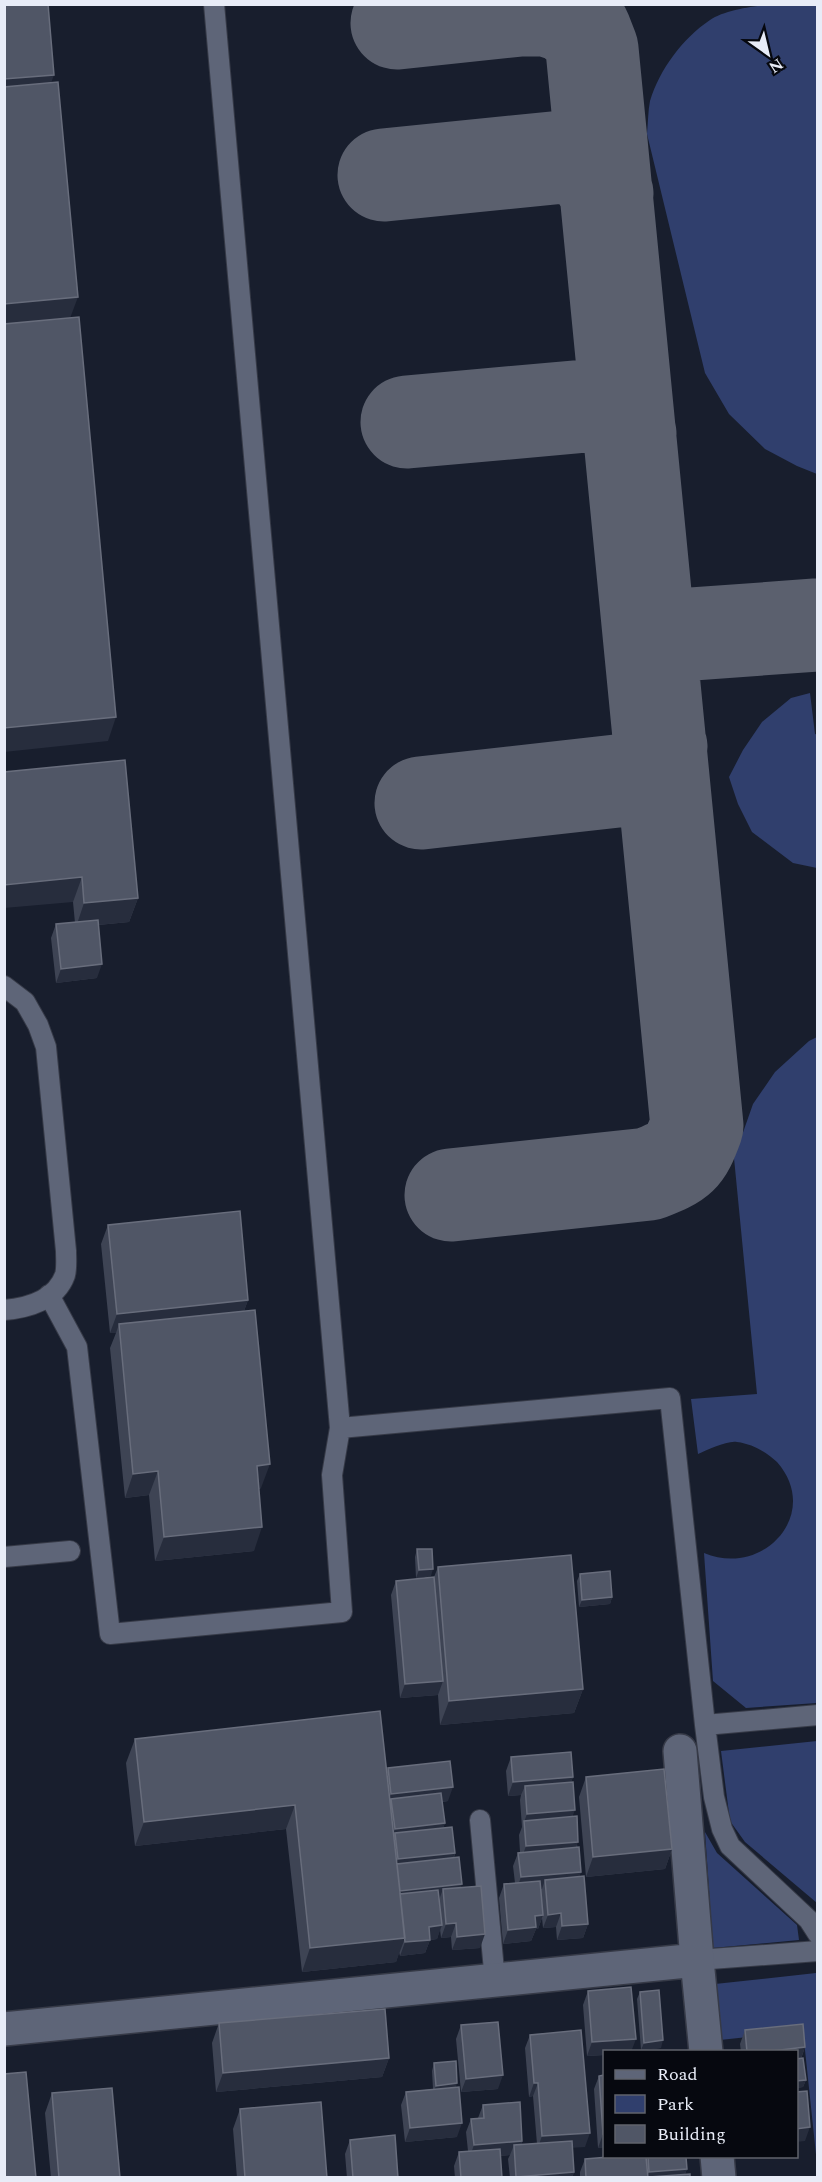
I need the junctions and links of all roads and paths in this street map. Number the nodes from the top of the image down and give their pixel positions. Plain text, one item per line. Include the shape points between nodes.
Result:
1 (214, 4) edge
2 (4, 986) edge
3 (49, 1295) junction
4 (4, 1310) edge
5 (340, 1428) junction
6 (70, 1551) dead end
7 (4, 1557) edge
8 (818, 1715) edge
9 (705, 1725) junction
10 (680, 1751) dead end
11 (480, 1820) dead end
12 (818, 1934) edge
13 (818, 1951) edge
14 (697, 1960) junction
15 (495, 1980) junction
16 (4, 2029) edge
17 (706, 2050) edge
18 (717, 2158) edge
19 (719, 2178) edge

1 - 5 lane
2 - 3 lane via 25,1002 46,1047 66,1251 66,1274
3 - 4 lane via 36,1303
3 - 5 lane via 77,1347 110,1634 342,1612 332,1475
5 - 9 lane via 670,1398
6 - 7 lane
8 - 9 lane
9 - 12 lane via 714,1797 730,1846 809,1920
10 - 14 street
11 - 15 lane
13 - 14 lane
14 - 15 street
14 - 17 street
15 - 16 street
18 - 19 street

